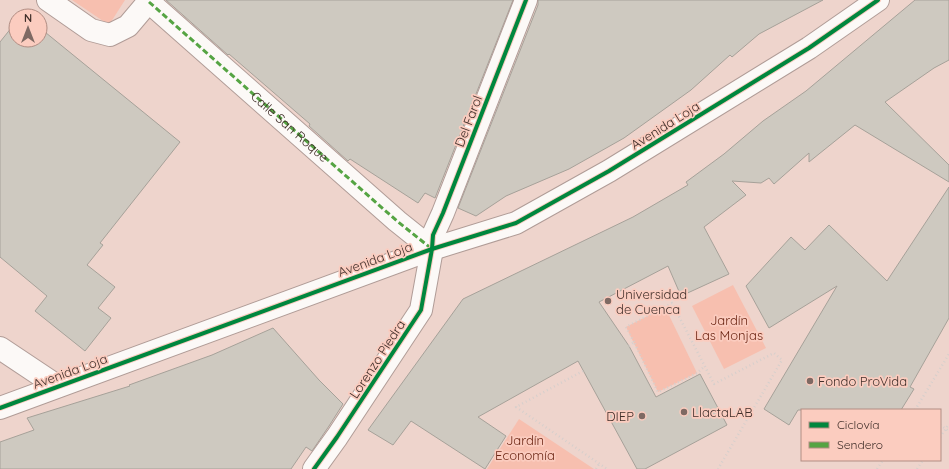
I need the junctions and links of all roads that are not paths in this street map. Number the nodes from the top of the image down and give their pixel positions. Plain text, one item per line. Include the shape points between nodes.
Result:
1 (48, 0) edge
2 (526, 0) edge
3 (878, 0) edge
4 (149, 1) edge
5 (432, 249) junction
6 (0, 348) edge
7 (57, 386) junction
8 (0, 408) edge
9 (314, 469) edge

1 - 4 street via 91,30 110,35 128,26
2 - 5 street, Del Farol via 433,235
3 - 5 street, Avenida Loja via 809,48 570,193 516,223
4 - 5 street, Calle San Roque
5 - 7 street, Avenida Loja
5 - 9 street, Lorenzo Piedra via 421,310
6 - 7 street
7 - 8 street, Avenida Loja

